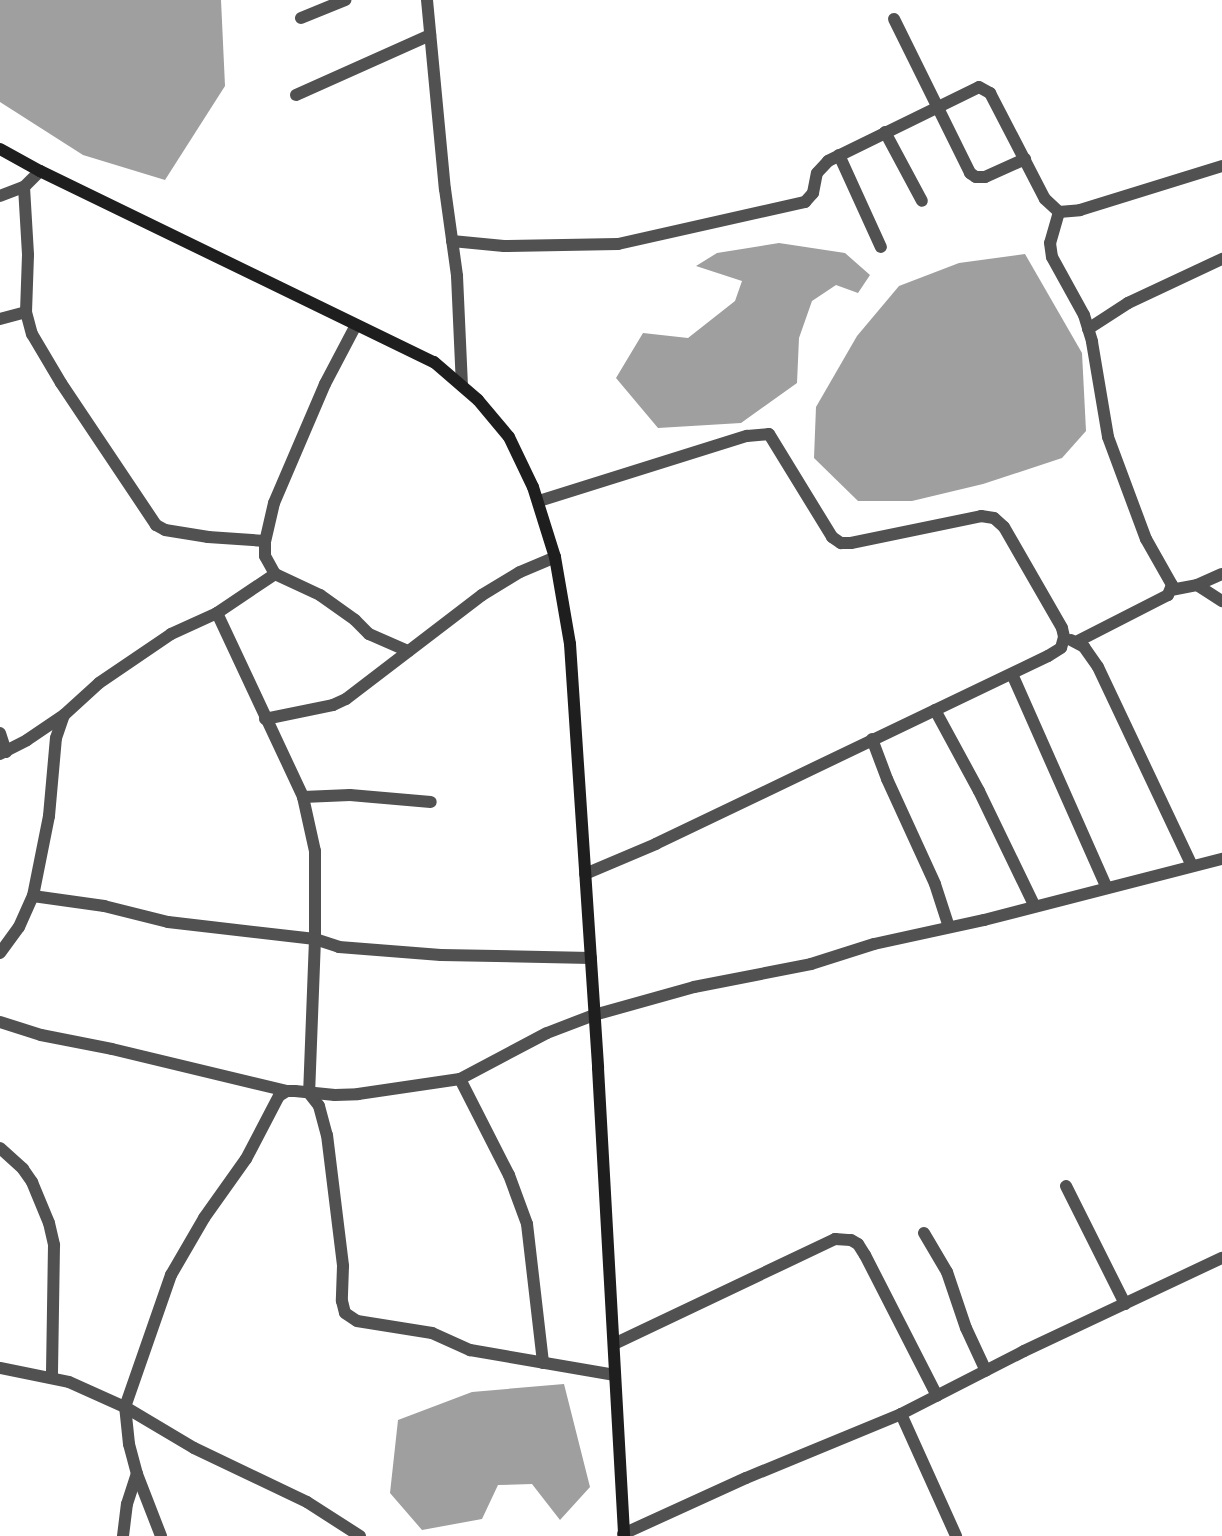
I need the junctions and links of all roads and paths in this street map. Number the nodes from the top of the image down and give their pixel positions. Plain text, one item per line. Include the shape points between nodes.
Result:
1 (345, 0) edge
2 (426, 0) edge
3 (302, 18) dead end
4 (894, 19) dead end
5 (430, 35) junction
6 (296, 95) dead end
7 (936, 106) junction
8 (885, 132) junction
9 (0, 149) edge
10 (839, 155) junction
11 (1025, 159) junction
12 (1222, 166) edge
13 (40, 171) junction
14 (24, 187) junction
15 (0, 196) edge
16 (922, 201) dead end
17 (1059, 212) junction
18 (452, 241) junction
19 (881, 247) dead end
20 (1222, 259) edge
21 (26, 312) junction
22 (0, 319) edge
23 (356, 325) junction
24 (1089, 329) junction
25 (462, 386) junction
26 (539, 501) junction
27 (265, 541) junction
28 (555, 557) junction
29 (275, 574) junction
30 (1222, 574) edge
31 (1197, 585) junction
32 (1171, 590) junction
33 (1222, 601) edge
34 (218, 613) junction
35 (1064, 637) junction
36 (1076, 642) junction
37 (408, 651) junction
38 (1012, 674) junction
39 (935, 710) junction
40 (64, 714) junction
41 (265, 719) junction
42 (0, 732) edge
43 (872, 739) junction
44 (3, 753) edge
45 (303, 797) junction
46 (431, 802) dead end
47 (1222, 859) edge
48 (1192, 866) junction
49 (585, 874) junction
50 (1107, 888) junction
51 (33, 896) junction
52 (1034, 905) junction
53 (949, 927) junction
54 (315, 939) junction
55 (0, 953) edge
56 (591, 958) junction
57 (594, 1015) junction
58 (0, 1022) edge
59 (460, 1079) junction
60 (287, 1091) junction
61 (309, 1093) junction
62 (0, 1148) edge
63 (1066, 1186) dead end
64 (924, 1233) dead end
65 (1222, 1258) edge
66 (1125, 1304) junction
67 (614, 1344) junction
68 (543, 1363) junction
69 (0, 1368) edge
70 (986, 1371) junction
71 (615, 1375) junction
72 (52, 1377) junction
73 (937, 1396) junction
74 (125, 1407) junction
75 (901, 1414) junction
76 (137, 1474) junction
77 (623, 1535) edge
78 (123, 1536) edge
79 (161, 1536) edge
80 (360, 1536) edge
81 (956, 1536) edge

1 - 3 street
2 - 5 street
4 - 7 street
5 - 6 street
5 - 18 street
7 - 8 street
7 - 11 street via 973,89 985,89
7 - 11 street via 970,173 976,177 985,177
8 - 10 street
8 - 16 street
9 - 13 main road
10 - 18 street via 821,167 805,202 618,244 504,246
10 - 19 street
11 - 17 street via 1045,200
12 - 17 street via 1080,210
13 - 14 street
13 - 23 main road
14 - 15 street
14 - 21 street
17 - 24 street via 1050,243 1052,257
18 - 25 street
20 - 24 street via 1128,303
21 - 22 street
21 - 27 street via 33,334 61,383 156,525 208,537
23 - 25 main road via 434,362
23 - 27 street via 325,384 274,503
24 - 32 street via 1108,437 1146,539 1172,585
25 - 26 main road via 509,437
26 - 28 main road
26 - 35 street via 747,436 769,434 832,537 841,543 981,516 994,518 1004,527
27 - 29 street via 265,556
28 - 37 street via 482,595
28 - 49 main road via 570,644
29 - 34 street
29 - 37 street via 320,595 369,634
30 - 31 street
31 - 32 street
31 - 33 street
32 - 36 street
34 - 40 street via 171,634 99,683
34 - 41 street
35 - 36 street
35 - 38 street via 1061,648
36 - 48 street via 1098,666
37 - 41 street via 346,699
38 - 39 street
38 - 50 street
39 - 43 street
39 - 52 street
40 - 44 street
40 - 51 street via 56,738 49,816
41 - 45 street
42 - 44 street
43 - 49 street via 656,844
43 - 53 street via 935,884
45 - 46 street via 359,795
45 - 54 street via 315,851
47 - 48 street
48 - 50 street
49 - 56 main road
50 - 52 street
51 - 54 street via 104,906 168,921
51 - 55 street via 20,927
52 - 53 street
53 - 57 street via 810,964 694,987
54 - 56 street via 339,947 441,955
54 - 61 street
56 - 57 main road
57 - 59 street via 547,1033
57 - 67 main road
58 - 60 street via 41,1035
59 - 61 street via 358,1094
59 - 68 street via 509,1174 527,1224
60 - 61 street
60 - 74 street via 274,1103 246,1160 204,1218 171,1275
61 - 68 street via 319,1106 327,1135 345,1313 357,1321 432,1333 470,1350
62 - 72 street via 24,1169 32,1182 54,1245
63 - 66 street
64 - 70 street via 947,1272 966,1329
65 - 66 street
66 - 70 street
67 - 71 main road
67 - 73 street via 835,1239 851,1240 865,1255
68 - 71 street
69 - 72 street
70 - 73 street
71 - 77 main road
72 - 74 street
73 - 75 street
74 - 76 street
74 - 80 street via 194,1448 307,1502
75 - 77 street
75 - 81 street
76 - 78 street via 127,1503
76 - 79 street

